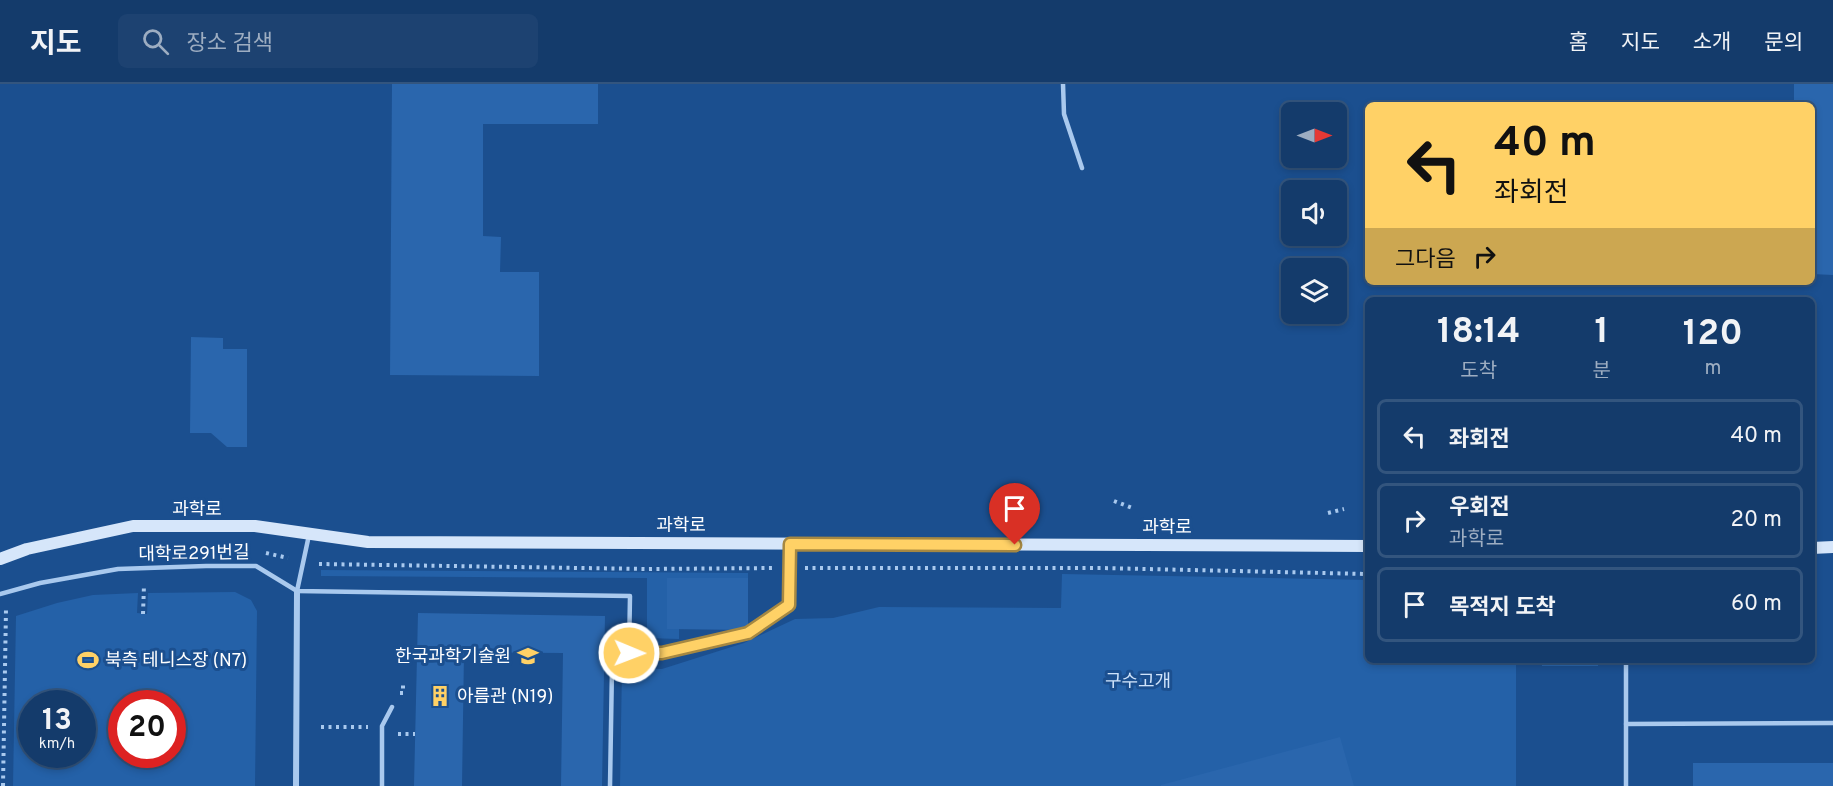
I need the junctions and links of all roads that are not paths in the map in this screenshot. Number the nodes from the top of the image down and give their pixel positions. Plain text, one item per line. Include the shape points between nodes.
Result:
1 (1063, 84) edge
2 (1082, 168) dead end
3 (309, 534) junction
4 (790, 544) junction
5 (1365, 546) edge
6 (1815, 548) edge
7 (1833, 548) edge
8 (0, 559) edge
9 (297, 591) junction
10 (0, 594) edge
11 (629, 653) junction
12 (1626, 663) edge
13 (392, 707) dead end
14 (1833, 723) edge
15 (1626, 724) junction
16 (296, 786) edge
17 (382, 786) edge
18 (610, 786) edge
19 (1626, 786) edge

1 - 2 lane via 1064,114
3 - 4 street, 과학로 via 368,542
3 - 8 street, 과학로 via 255,526 133,526 27,549
3 - 9 lane
4 - 5 street, 과학로
4 - 11 lane via 789,605 748,633 662,653
6 - 7 street
9 - 10 lane, 대학로291번길 via 256,566 206,566 118,569
9 - 11 lane via 630,596
9 - 16 street
11 - 18 lane via 612,667
12 - 15 lane
13 - 17 lane via 382,726
14 - 15 lane
15 - 19 lane

